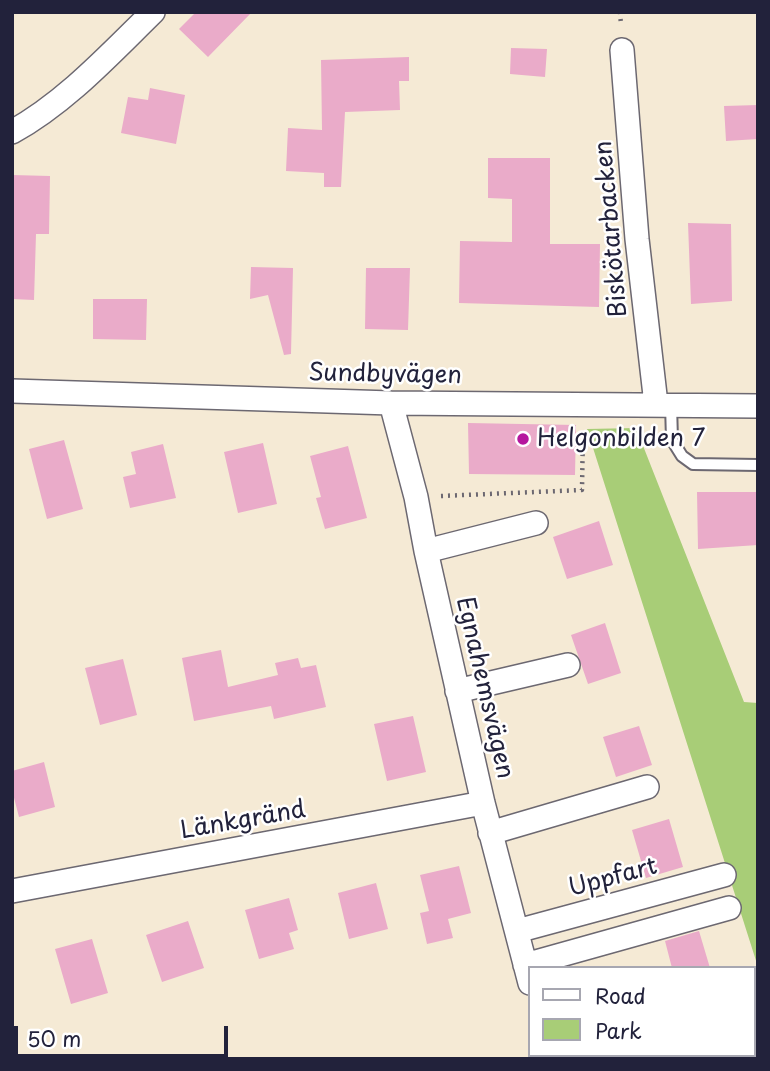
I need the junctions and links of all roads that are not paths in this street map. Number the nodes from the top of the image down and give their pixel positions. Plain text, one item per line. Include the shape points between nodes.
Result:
1 (153, 12) edge
2 (622, 50) dead end
3 (12, 132) edge
4 (12, 391) edge
5 (391, 403) junction
6 (664, 404) junction
7 (758, 406) edge
8 (758, 465) edge
9 (536, 523) dead end
10 (426, 551) junction
11 (568, 665) dead end
12 (457, 691) junction
13 (647, 787) dead end
14 (483, 803) junction
15 (490, 832) junction
16 (724, 875) dead end
17 (12, 891) edge
18 (729, 908) dead end
19 (517, 931) junction
20 (552, 966) edge
21 (528, 974) edge

1 - 3 street via 70,91
2 - 6 street, Biskötarbacken via 637,239
4 - 5 street, Sundbyvägen
5 - 6 street, Sundbyvägen
5 - 10 street, Egnahemsvägen
6 - 7 street, Sundbyvägen
6 - 8 lane via 672,440 693,464
9 - 10 street
10 - 12 street, Egnahemsvägen
11 - 12 street
12 - 14 street, Egnahemsvägen
13 - 15 street
14 - 15 street, Egnahemsvägen
14 - 17 street, Länkgränd
15 - 19 street, Egnahemsvägen
16 - 19 street, Uppfart
18 - 20 street
19 - 21 street, Egnahemsvägen

